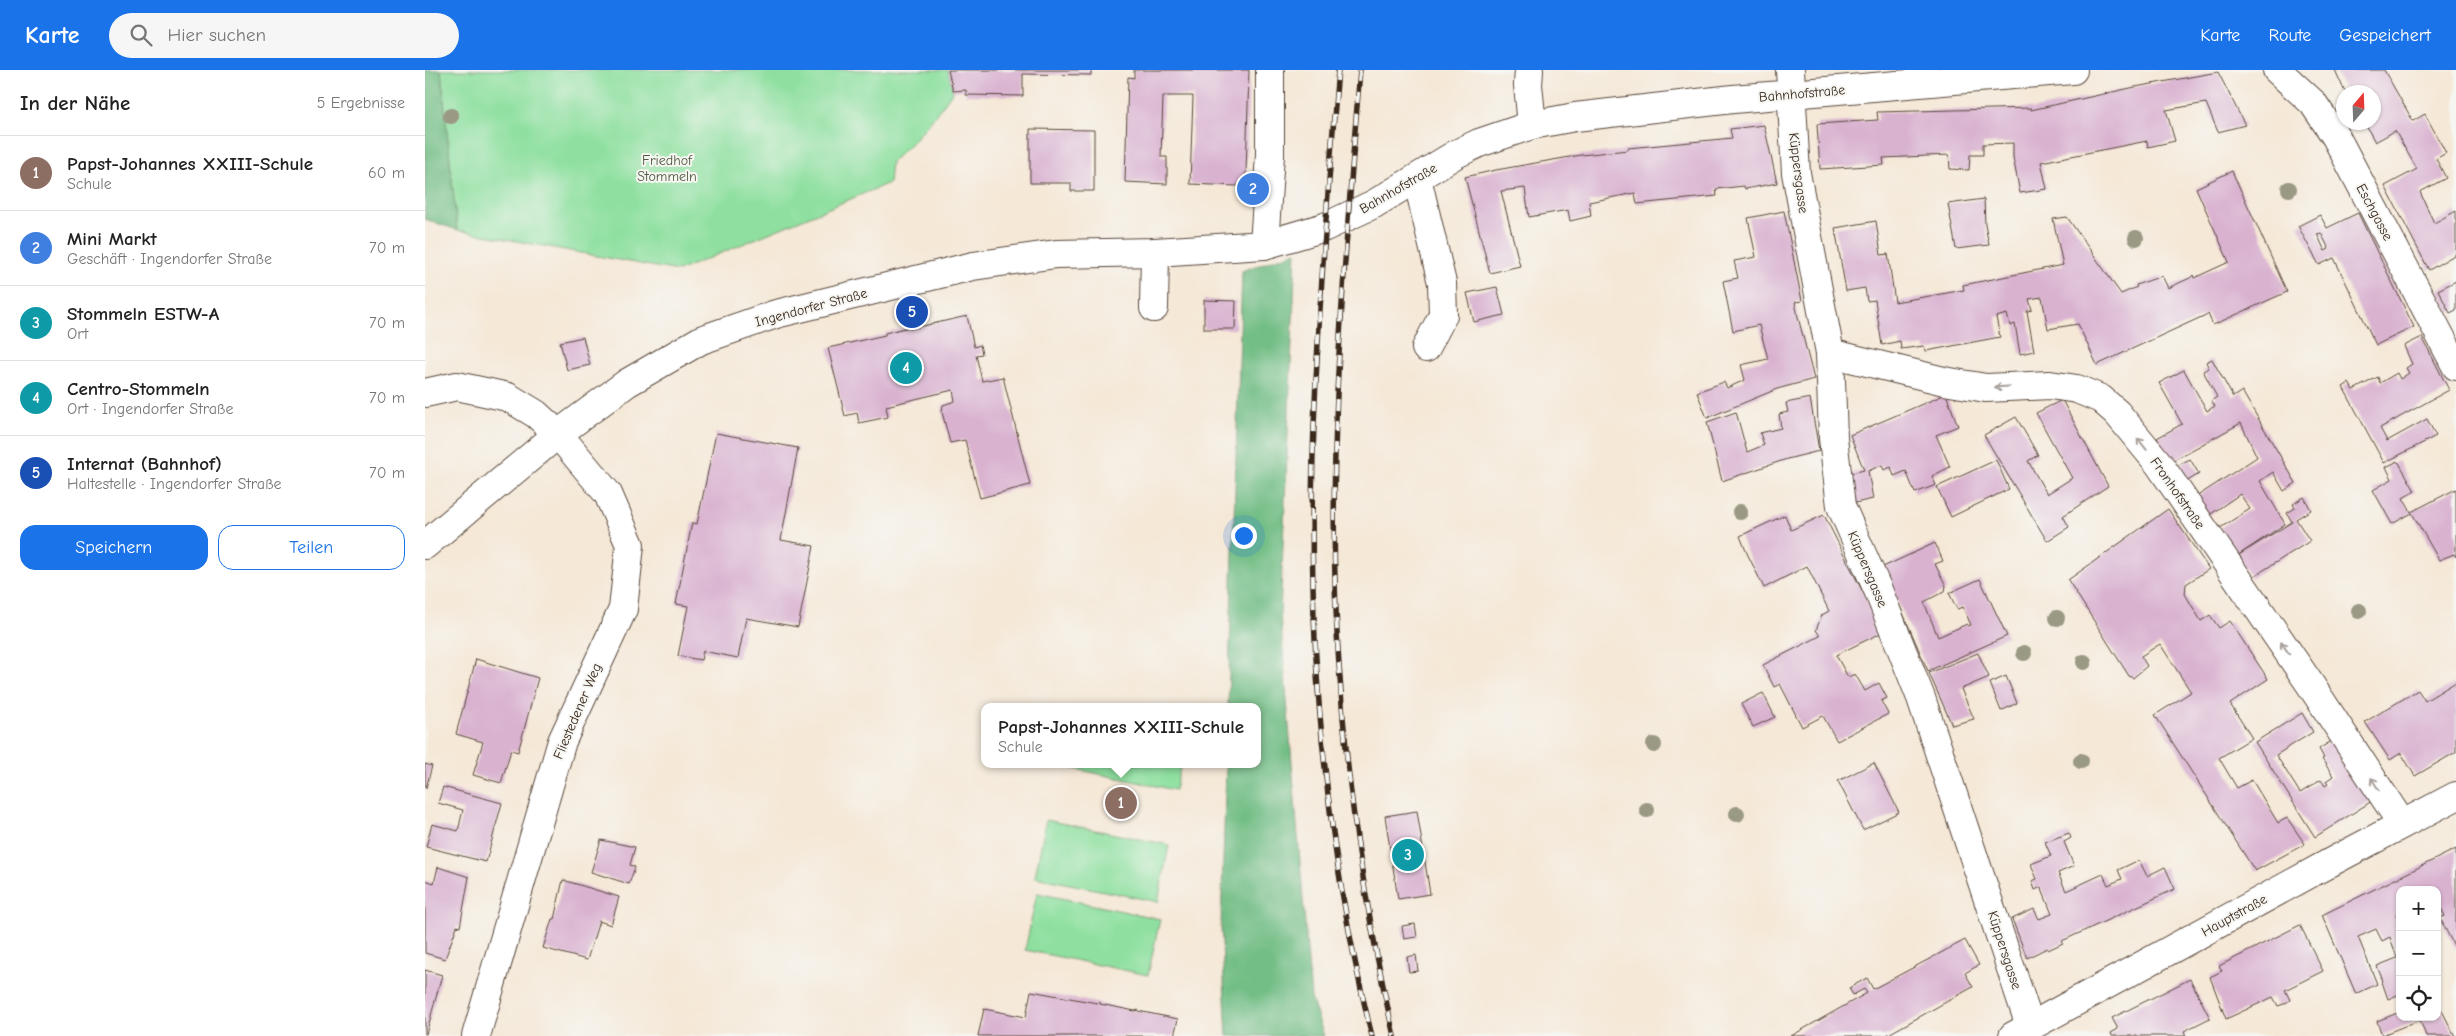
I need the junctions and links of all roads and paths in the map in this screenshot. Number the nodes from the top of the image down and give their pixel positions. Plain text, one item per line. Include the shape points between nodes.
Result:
1 (1269, 70) edge
2 (1529, 70) edge
3 (2073, 70) edge
4 (2277, 70) edge
5 (1791, 82) edge
6 (1532, 125) junction
7 (1417, 178) junction
8 (1348, 216) joint
9 (1264, 245) junction
10 (1155, 252) junction
11 (1154, 308) dead end
12 (1427, 348) dead end
13 (1830, 353) junction
14 (2456, 366) edge
15 (425, 393) edge
16 (558, 434) junction
17 (425, 545) edge
18 (2456, 796) edge
19 (2402, 824) junction
20 (2022, 1031) edge
21 (476, 1036) edge

1 - 9 street via 1270,155
2 - 6 street
3 - 5 street, Bahnhofstraße
4 - 14 street, Eschgasse via 2313,103 2335,137
5 - 6 street, Bahnhofstraße
5 - 13 street, Küppersgasse via 1796,173
6 - 7 street, Bahnhofstraße via 1479,143
7 - 8 street, Bahnhofstraße via 1375,204
7 - 12 street via 1442,283 1443,315
8 - 9 street, Ingendorfer Straße via 1325,227
9 - 10 street, Ingendorfer Straße
10 - 11 street
10 - 16 street, Ingendorfer Straße via 1056,254 973,266 777,314 701,340 627,384
19 -> 13 street, Fronhofstraße via 2159,464 2117,413 2101,399 2077,389 2050,385 1986,388 1944,381
13 - 20 street, Küppersgasse via 1833,438 1841,506 1921,698
15 - 16 street, Fliestedener Weg via 457,386 508,397 536,414
16 - 17 street, Ingendorfer Straße
16 - 21 street, Fliestedener Weg via 608,494 630,545 623,609 562,741
18 - 19 street, Hauptstraße
19 - 20 street, Hauptstraße

